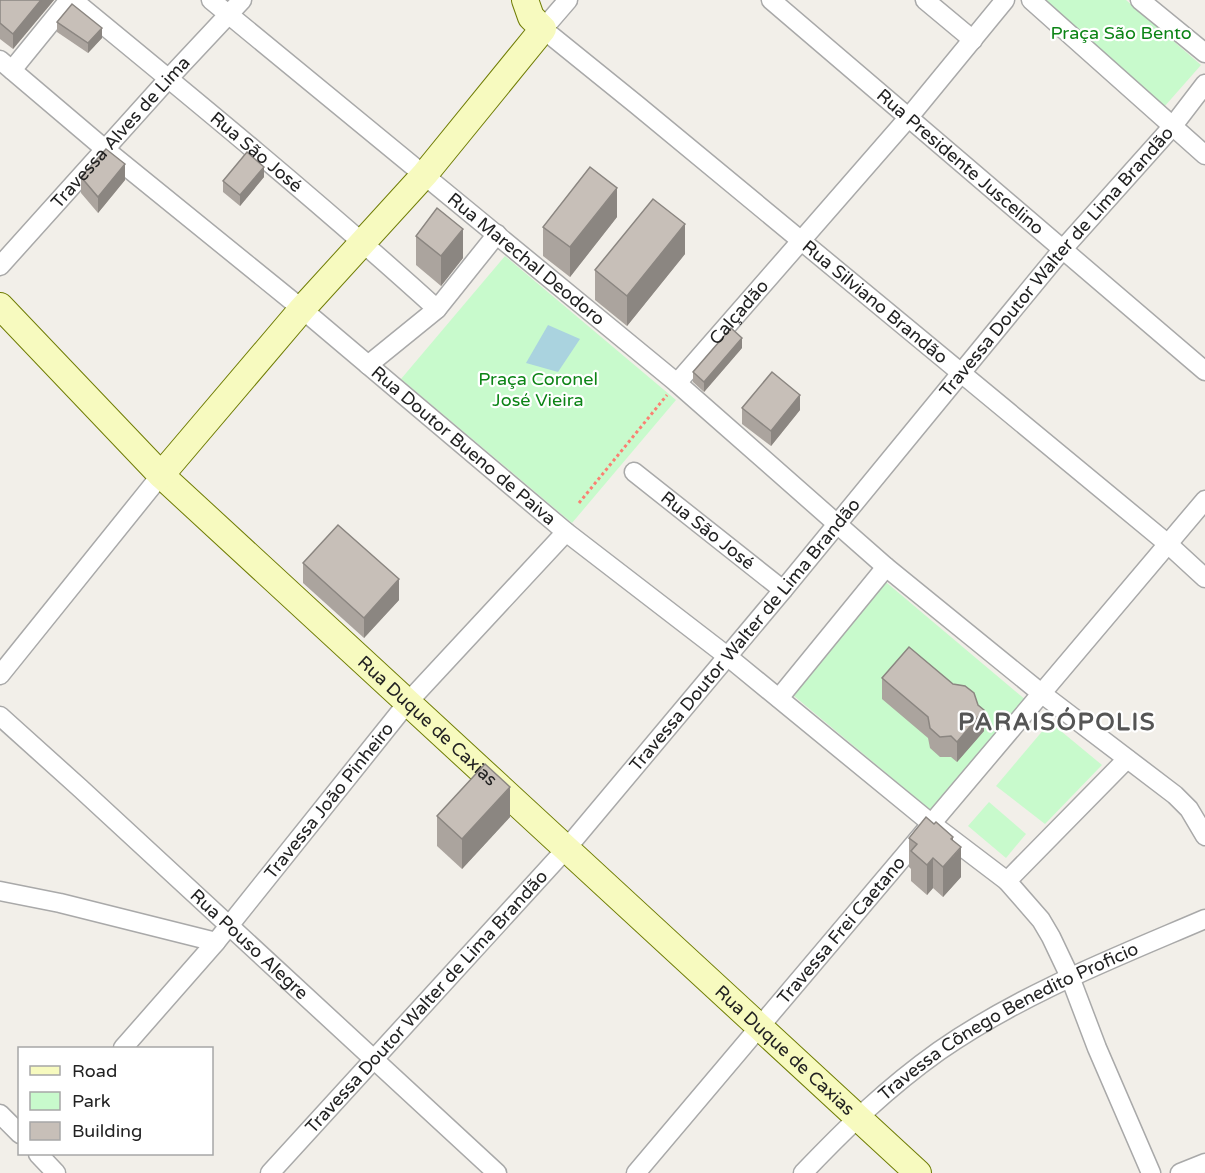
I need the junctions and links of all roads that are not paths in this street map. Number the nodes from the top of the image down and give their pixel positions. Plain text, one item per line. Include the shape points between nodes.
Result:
1 (71, 0) edge
2 (211, 0) edge
3 (242, 0) edge
4 (511, 0) edge
5 (568, 0) edge
6 (771, 0) edge
7 (925, 0) edge
8 (1005, 0) edge
9 (1031, 0) edge
10 (1140, 0) edge
11 (229, 15) junction
12 (533, 15) edge
13 (973, 40) junction
14 (1205, 53) edge
15 (6, 65) edge
16 (169, 78) junction
17 (1205, 84) edge
18 (909, 117) junction
19 (1172, 127) junction
20 (106, 150) junction
21 (1205, 155) edge
22 (424, 174) junction
23 (497, 234) junction
24 (800, 240) junction
25 (364, 243) junction
26 (1062, 250) junction
27 (0, 266) edge
28 (0, 306) edge
29 (302, 309) junction
30 (437, 309) junction
31 (368, 365) junction
32 (1205, 371) edge
33 (961, 374) junction
34 (677, 383) junction
35 (634, 472) dead end
36 (161, 475) junction
37 (1205, 500) edge
38 (837, 524) junction
39 (566, 532) junction
40 (1168, 544) junction
41 (886, 567) junction
42 (1205, 578) edge
43 (783, 590) junction
44 (727, 656) junction
45 (0, 675) edge
46 (1041, 693) junction
47 (779, 698) junction
48 (408, 702) junction
49 (0, 716) edge
50 (1127, 759) junction
51 (932, 824) junction
52 (1205, 836) edge
53 (566, 849) junction
54 (1007, 881) junction
55 (0, 891) edge
56 (1205, 920) edge
57 (228, 926) junction
58 (216, 942) junction
59 (1070, 977) junction
60 (759, 1027) junction
61 (124, 1047) edge
62 (375, 1060) junction
63 (0, 1114) edge
64 (856, 1118) junction
65 (18, 1132) edge
66 (1205, 1163) edge
67 (270, 1173) edge
68 (497, 1173) edge
69 (636, 1173) edge
70 (804, 1173) edge
71 (918, 1173) edge
72 (1150, 1173) edge
73 (1180, 1173) edge

1 - 15 street
1 - 16 street, Rua São José
2 - 11 street, Rua Marechal Deodoro
3 - 11 street, Travessa Alves de Lima
4 - 12 street, Rua Silviano Brandão
5 - 12 street
6 - 18 street, Rua Presidente Juscelino
7 - 13 street
8 - 13 street, Calçadão
9 - 19 street
10 - 14 street
11 - 16 street, Travessa Alves de Lima
11 - 22 street, Rua Marechal Deodoro
12 - 22 street
12 - 24 street, Rua Silviano Brandão
13 - 18 street, Calçadão
15 - 20 street, Rua Doutor Bueno de Paiva
16 - 20 street, Travessa Alves de Lima
16 - 25 street, Rua São José
17 - 19 street, Travessa Doutor Walter de Lima Brandão
18 - 24 street, Calçadão
18 - 26 street, Rua Presidente Juscelino
19 - 21 street
19 - 26 street, Travessa Doutor Walter de Lima Brandão
20 - 27 street, Travessa Alves de Lima
20 - 29 street, Rua Doutor Bueno de Paiva
22 - 23 street, Rua Marechal Deodoro
22 - 25 street
23 - 30 street
23 - 34 street, Rua Marechal Deodoro
24 - 33 street, Rua Silviano Brandão
24 - 34 street, Calçadão
25 - 29 street
25 - 30 street, Rua São José
26 - 32 street, Rua Presidente Juscelino
26 - 33 street, Travessa Doutor Walter de Lima Brandão
28 - 36 street, Rua Duque de Caxias
29 - 31 street, Rua Doutor Bueno de Paiva
29 - 36 street
30 - 31 street
31 - 39 street, Rua Doutor Bueno de Paiva
33 - 38 street, Travessa Doutor Walter de Lima Brandão
33 - 40 street, Rua Silviano Brandão
34 - 38 street, Rua Marechal Deodoro
35 - 43 street, Rua São José
36 - 45 street
36 - 48 street, Rua Duque de Caxias
37 - 40 street
38 - 41 street, Rua Marechal Deodoro
38 - 43 street, Travessa Doutor Walter de Lima Brandão
39 - 44 street, Rua Doutor Bueno de Paiva
39 - 48 street, Travessa João Pinheiro
40 - 42 street, Rua Silviano Brandão
40 - 46 street
41 - 46 street, Rua Marechal Deodoro
41 - 47 street
43 - 44 street, Travessa Doutor Walter de Lima Brandão
44 - 47 street, Rua Doutor Bueno de Paiva
44 - 53 street, Travessa Doutor Walter de Lima Brandão
46 - 50 street, Rua Marechal Deodoro
46 - 51 street, Travessa Frei Caetano
47 - 51 street, Rua Doutor Bueno de Paiva
48 - 53 street, Rua Duque de Caxias
48 - 57 street, Travessa João Pinheiro
49 - 57 street, Rua Pouso Alegre
50 - 52 street, Rua Marechal Deodoro via 1175,795 1189,809
50 - 54 street
51 - 54 street, Rua Doutor Bueno de Paiva
51 - 60 street, Travessa Frei Caetano
53 - 60 street, Rua Duque de Caxias
53 - 62 street, Travessa Doutor Walter de Lima Brandão
54 - 59 street, Rua Doutor Bueno de Paiva via 1041,920
55 - 58 street
56 - 59 street, Travessa Cônego Benedito Proficio
57 - 58 street, Travessa João Pinheiro
57 - 62 street, Rua Pouso Alegre
58 - 61 street, Travessa João Pinheiro
59 - 64 street, Travessa Cônego Benedito Proficio via 940,1051
59 - 72 street, Rua Doutor Bueno de Paiva
60 - 64 street, Rua Duque de Caxias
60 - 69 street, Travessa Frei Caetano
62 - 67 street, Travessa Doutor Walter de Lima Brandão
62 - 68 street, Rua Pouso Alegre
63 - 65 street
64 - 70 street, Travessa Cônego Benedito Proficio
64 - 71 street, Rua Duque de Caxias
66 - 73 street

